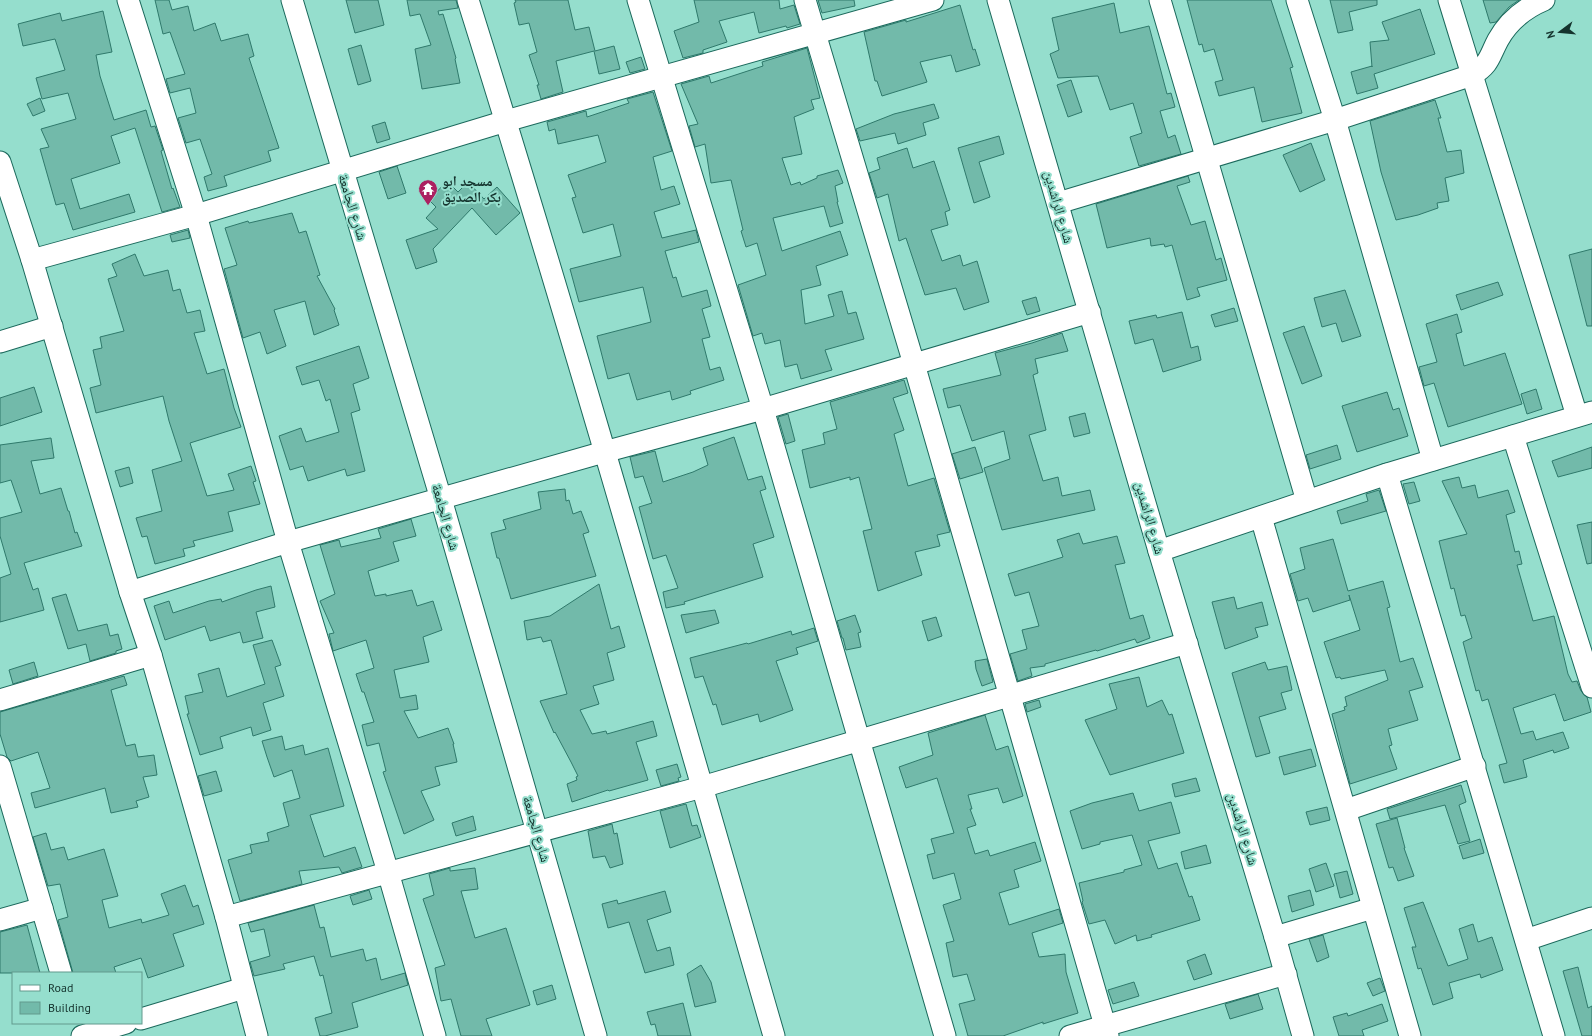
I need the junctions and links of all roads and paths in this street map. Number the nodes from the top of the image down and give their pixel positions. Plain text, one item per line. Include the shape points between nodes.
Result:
1 (128, 0) edge
2 (292, 0) edge
3 (468, 0) edge
4 (638, 0) edge
5 (805, 0) edge
6 (933, 0) edge
7 (998, 0) edge
8 (1160, 0) edge
9 (1297, 0) edge
10 (1449, 0) edge
11 (1544, 0) edge
12 (816, 33) junction
13 (1472, 75) junction
14 (661, 78) junction
15 (1335, 120) junction
16 (506, 121) junction
17 (1207, 158) junction
18 (0, 162) edge
19 (342, 171) junction
20 (1058, 203) junction
21 (196, 215) junction
22 (32, 260) junction
23 (1090, 312) junction
24 (52, 326) junction
25 (0, 342) edge
26 (914, 364) junction
27 (763, 409) junction
28 (1584, 414) edge
29 (1513, 436) junction
30 (604, 452) junction
31 (1433, 460) junction
32 (1387, 474) junction
33 (441, 498) junction
34 (1307, 501) junction
35 (1261, 517) junction
36 (288, 542) junction
37 (1159, 551) junction
38 (130, 592) junction
39 (1187, 643) junction
40 (151, 656) junction
41 (1592, 687) edge
42 (1010, 696) junction
43 (0, 700) edge
44 (860, 742) junction
45 (0, 766) edge
46 (1475, 766) junction
47 (702, 787) junction
48 (1346, 810) junction
49 (538, 833) junction
50 (388, 872) junction
51 (42, 908) junction
52 (1373, 908) junction
53 (226, 917) junction
54 (1592, 918) edge
55 (0, 920) edge
56 (1275, 937) junction
57 (1526, 940) junction
58 (61, 972) edge
59 (1286, 974) junction
60 (244, 988) junction
61 (142, 1019) edge
62 (76, 1024) edge
63 (123, 1024) edge
64 (1106, 1031) edge
65 (81, 1036) edge
66 (257, 1036) edge
67 (435, 1036) edge
68 (596, 1036) edge
69 (774, 1036) edge
70 (945, 1036) edge
71 (1070, 1036) edge
72 (1303, 1036) edge
73 (1410, 1036) edge
74 (1554, 1036) edge

1 - 21 street
2 - 19 street, شارع الجامعة
3 - 16 street
4 - 14 street
5 - 12 street
6 - 12 street
7 - 20 street, شارع الراشدين
8 - 17 street
9 - 15 street
10 - 13 street
11 - 13 street via 1519,14 1508,25 1489,60 1481,70
12 - 14 street
12 - 26 street
13 - 15 street
13 - 28 street
14 - 16 street
14 - 27 street
15 - 17 street
15 - 31 street
16 - 19 street
16 - 30 street
17 - 20 street
17 - 34 street
18 - 22 street
19 - 21 street
19 - 33 street, شارع الجامعة
20 - 23 street, شارع الراشدين
21 - 22 street
21 - 36 street
22 - 24 street
23 - 26 street
23 - 37 street, شارع الراشدين
24 - 25 street
24 - 38 street
26 - 27 street
26 - 42 street
27 - 30 street
27 - 44 street
28 - 29 street
29 - 31 street
29 - 41 street
30 - 33 street
30 - 47 street
31 - 32 street
32 - 34 street
32 - 46 street
33 - 36 street
33 - 49 street, شارع الجامعة
34 - 35 street
35 - 37 street
35 - 48 street
36 - 38 street
36 - 50 street
37 - 39 street, شارع الراشدين
38 - 40 street
39 - 42 street
39 - 56 street, شارع الراشدين
40 - 43 street
40 - 53 street
42 - 44 street
42 - 64 street
44 - 47 street
44 - 70 street
45 - 51 street
46 - 48 street
46 - 57 street
47 - 49 street
47 - 69 street
48 - 52 street
49 - 50 street
49 - 68 street, شارع الجامعة
50 - 53 street
50 - 67 street
51 - 55 street
51 - 58 street
52 - 56 street
52 - 73 street
53 - 60 street
54 - 57 street
56 - 59 street, شارع الراشدين
57 - 74 street
59 - 64 street
59 - 72 street, شارع الراشدين
60 - 61 street
60 - 66 street
62 - 65 street
63 - 65 street
64 - 71 street

